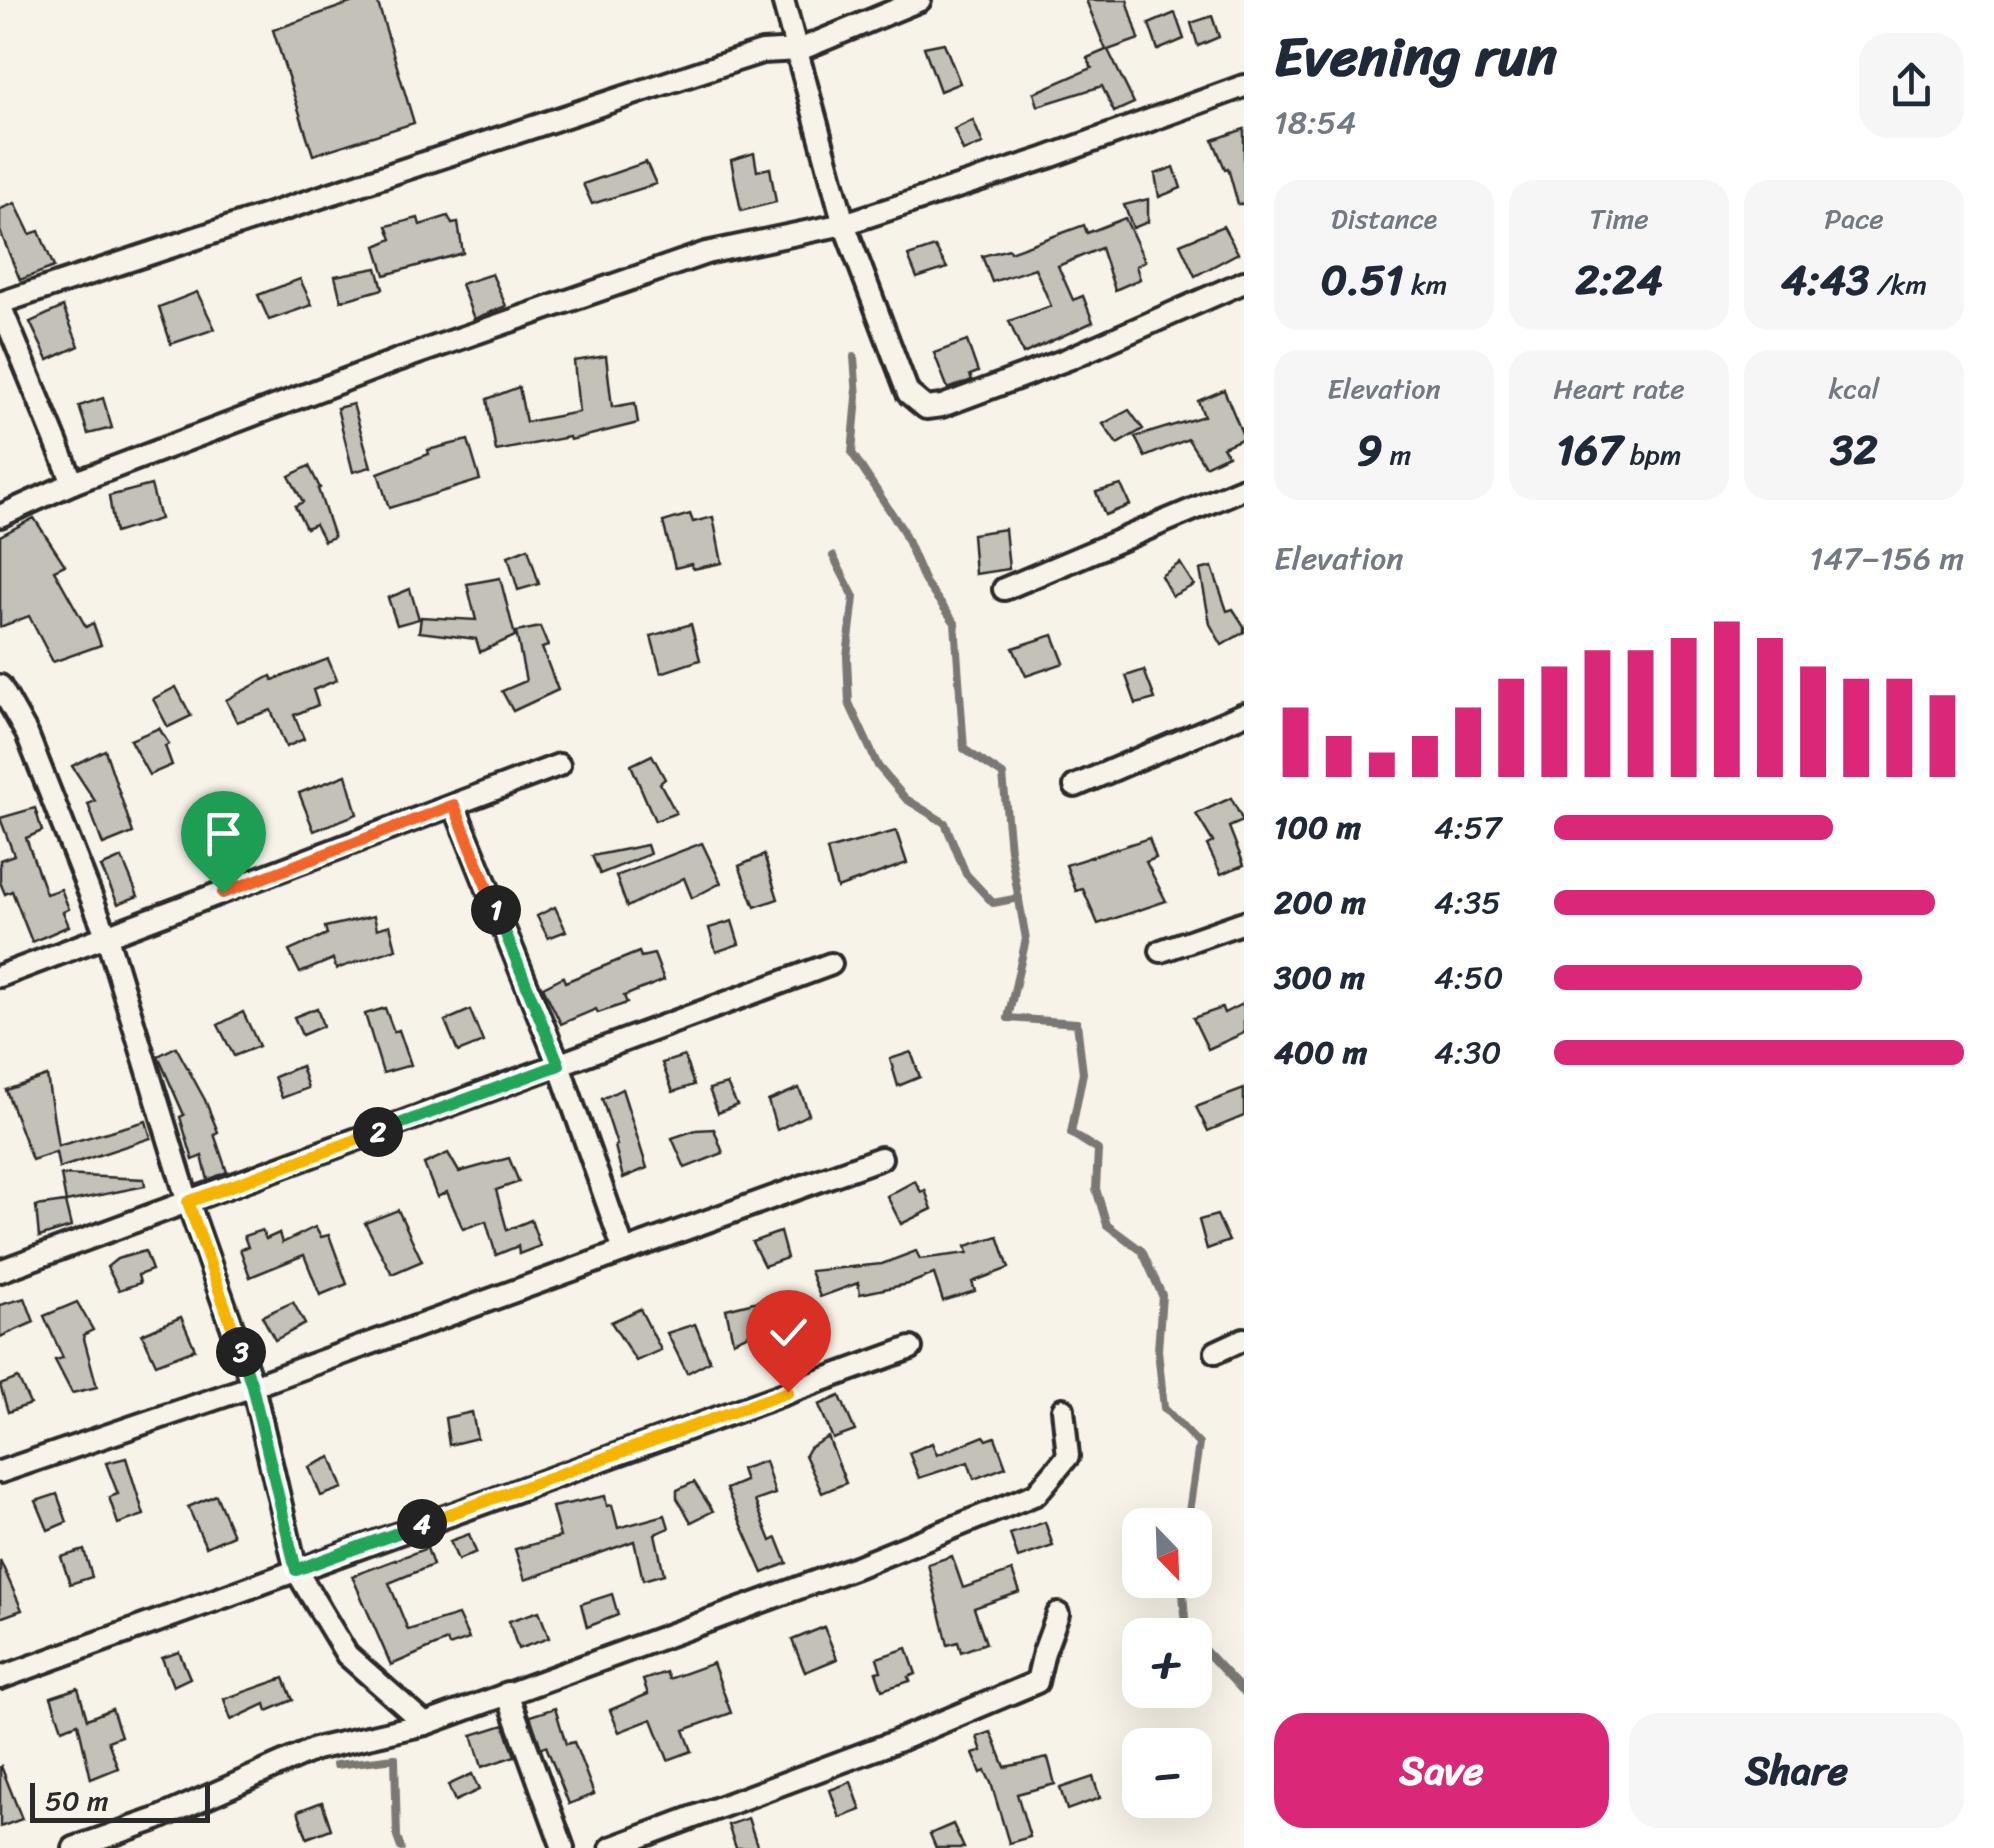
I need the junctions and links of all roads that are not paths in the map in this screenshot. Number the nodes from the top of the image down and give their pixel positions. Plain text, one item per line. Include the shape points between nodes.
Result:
1 (783, 0) edge
2 (920, 0) edge
3 (799, 50) junction
4 (1244, 86) edge
5 (844, 224) junction
6 (1244, 282) edge
7 (0, 304) edge
8 (73, 484) junction
9 (1244, 488) edge
10 (0, 516) edge
11 (1004, 589) dead end
12 (0, 686) edge
13 (1244, 714) edge
14 (559, 766) dead end
15 (1075, 786) dead end
16 (454, 805) junction
17 (1244, 922) edge
18 (107, 937) junction
19 (1161, 951) dead end
20 (830, 964) dead end
21 (0, 976) edge
22 (559, 1065) junction
23 (880, 1158) dead end
24 (188, 1202) junction
25 (624, 1251) junction
26 (0, 1272) edge
27 (1244, 1339) edge
28 (911, 1348) dead end
29 (1216, 1352) dead end
30 (252, 1386) junction
31 (1064, 1408) dead end
32 (0, 1472) edge
33 (296, 1570) junction
34 (1058, 1614) dead end
35 (0, 1678) edge
36 (508, 1692) junction
37 (425, 1724) junction
38 (117, 1841) edge
39 (74, 1848) edge
40 (563, 1848) edge
41 (611, 1848) edge

1 - 3 street
2 - 3 street
3 - 5 street
3 - 7 street via 762,52
4 - 5 street
5 - 6 street via 908,393 926,408 1068,359
5 - 8 street via 706,252
7 - 8 street
8 - 10 street
9 - 11 street
12 - 18 street via 27,734
13 - 15 street
14 - 16 street
16 - 18 street
16 - 22 street
17 - 19 street
18 - 21 street
18 - 24 street
20 - 22 street
22 - 24 street
22 - 25 street
23 - 25 street
24 - 26 street
24 - 30 street
25 - 30 street
27 - 29 street
28 - 33 street
30 - 32 street
30 - 33 street
31 - 36 street via 1068,1456 1036,1494 856,1567
33 - 35 street
33 - 37 street via 347,1655
34 - 41 street via 1038,1682
36 - 37 street
36 - 40 street
37 - 38 street via 314,1749
38 - 39 street

